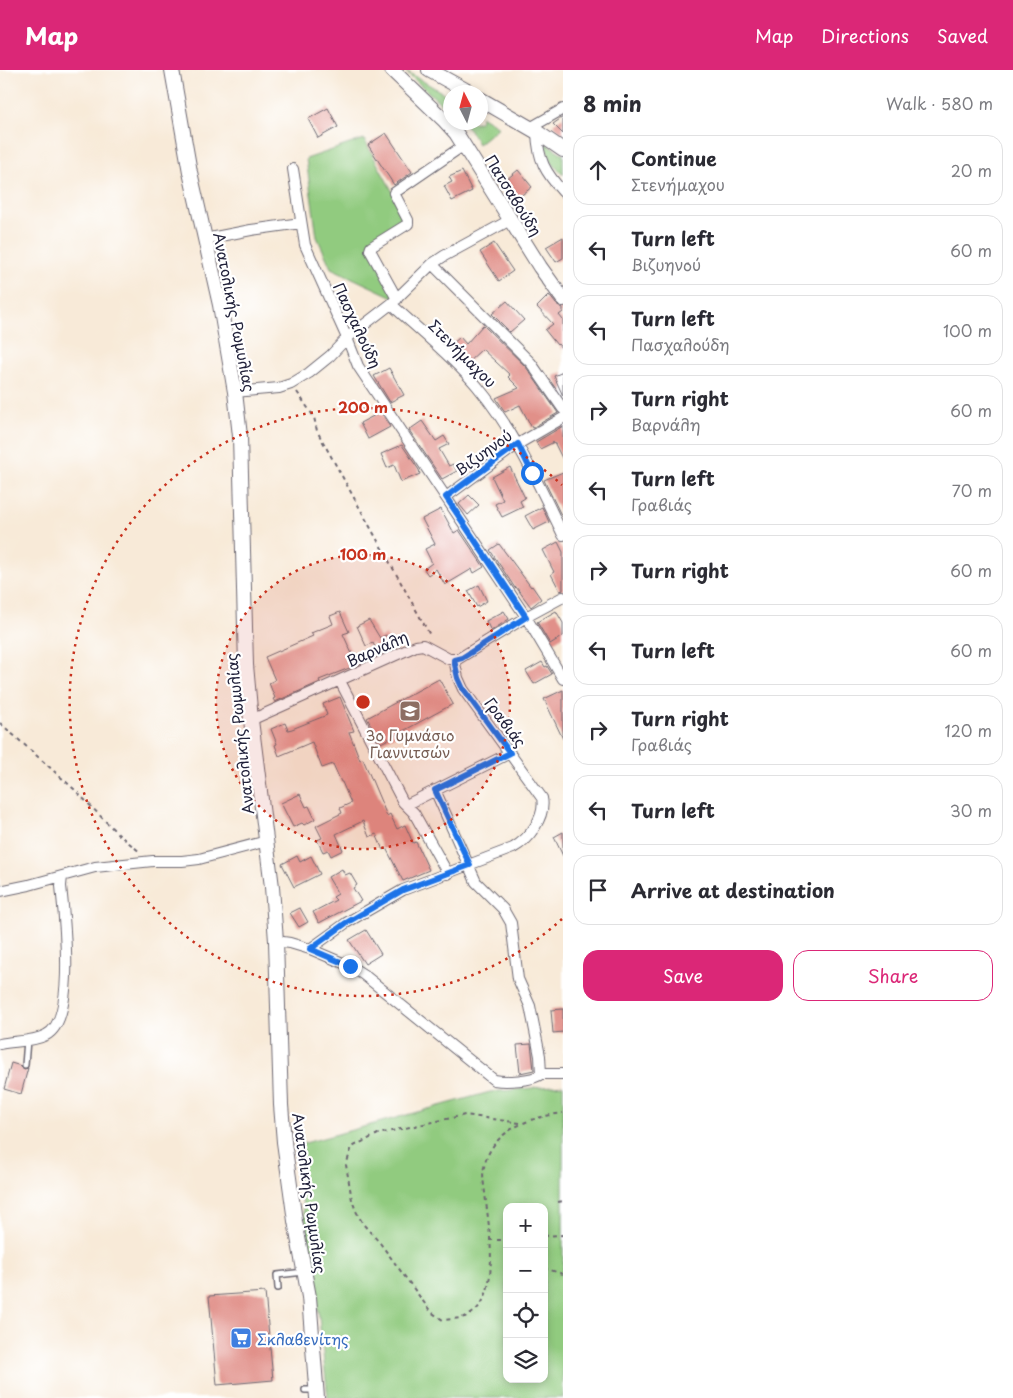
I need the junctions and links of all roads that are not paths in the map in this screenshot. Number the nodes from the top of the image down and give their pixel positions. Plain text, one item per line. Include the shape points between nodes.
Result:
1 (172, 70) edge
2 (392, 70) edge
3 (430, 70) edge
4 (457, 85) edge
5 (488, 104) edge
6 (563, 110) edge
7 (534, 130) junction
8 (464, 145) junction
9 (563, 150) edge
10 (293, 169) dead end
11 (563, 192) edge
12 (510, 220) junction
13 (301, 223) junction
14 (205, 239) junction
15 (432, 264) junction
16 (563, 299) edge
17 (394, 302) junction
18 (347, 338) junction
19 (236, 392) junction
20 (563, 408) edge
21 (563, 418) edge
22 (518, 444) junction
23 (446, 497) junction
24 (563, 535) edge
25 (563, 597) edge
26 (526, 617) junction
27 (454, 660) junction
28 (563, 678) edge
29 (340, 681) junction
30 (251, 720) junction
31 (510, 753) junction
32 (435, 790) junction
33 (406, 805) junction
34 (267, 841) junction
35 (470, 865) junction
36 (448, 874) junction
37 (62, 876) junction
38 (0, 891) edge
39 (276, 942) junction
40 (310, 949) junction
41 (27, 1040) junction
42 (0, 1044) edge
43 (25, 1065) dead end
44 (541, 1074) junction
45 (563, 1074) edge
46 (305, 1272) junction
47 (278, 1288) dead end
48 (313, 1393) edge

1 - 14 street, Ανατολικής Ρωμυλίας
2 - 8 street, Πατσαβούδη via 445,120
3 - 4 street
5 - 7 street
6 - 7 street
7 - 9 street
7 - 11 street via 540,157 549,176
8 - 12 street, Πατσαβούδη
8 - 17 street, Στενήμαχου via 394,193 408,224 370,250
10 - 13 street, Πασχαλούδη
12 - 15 street
12 - 16 street, Πατσαβούδη
13 - 14 street
13 - 18 street, Πασχαλούδη via 308,251
14 - 19 street, Ανατολικής Ρωμυλίας
15 - 17 street
15 - 20 street via 532,363
17 - 18 street
17 - 22 street, Στενήμαχου via 474,382
18 - 19 street via 330,356 290,384 267,390
18 - 23 street, Πασχαλούδη via 358,366
19 - 30 street, Ανατολικής Ρωμυλίας
21 - 22 street, Βιζυηνού
22 - 23 street, Βιζυηνού
22 - 24 street, Στενήμαχου
23 - 26 street, Πασχαλούδη
25 - 26 street
26 - 27 street
26 - 28 street, Πασχαλούδη
27 - 29 street, Βαρνάλη via 420,645
27 - 31 street, Γραβιάς via 463,689
29 - 30 street, Βαρνάλη
29 - 33 street
30 - 34 street, Ανατολικής Ρωμυλίας
31 - 32 street
31 - 35 street, Γραβιάς via 542,798 543,811 520,844
32 - 33 street
32 - 35 street
33 - 36 street via 414,813
34 - 37 street via 199,859 96,867
34 - 39 street, Ανατολικής Ρωμυλίας
35 - 36 street, Γραβιάς
35 - 44 street via 476,882 503,909 511,922 518,979 530,1006
36 - 40 street, Γραβιάς via 389,898
37 - 38 street
37 - 41 street via 67,944 63,998 54,1029 46,1035
39 - 40 street
39 - 46 street, Ανατολικής Ρωμυλίας via 284,1142 294,1221
40 - 44 street via 364,975 494,1080 536,1078
41 - 42 street
41 - 43 lane
44 - 45 street
46 - 47 lane via 277,1275
46 - 48 street, Ανατολικής Ρωμυλίας via 313,1333

